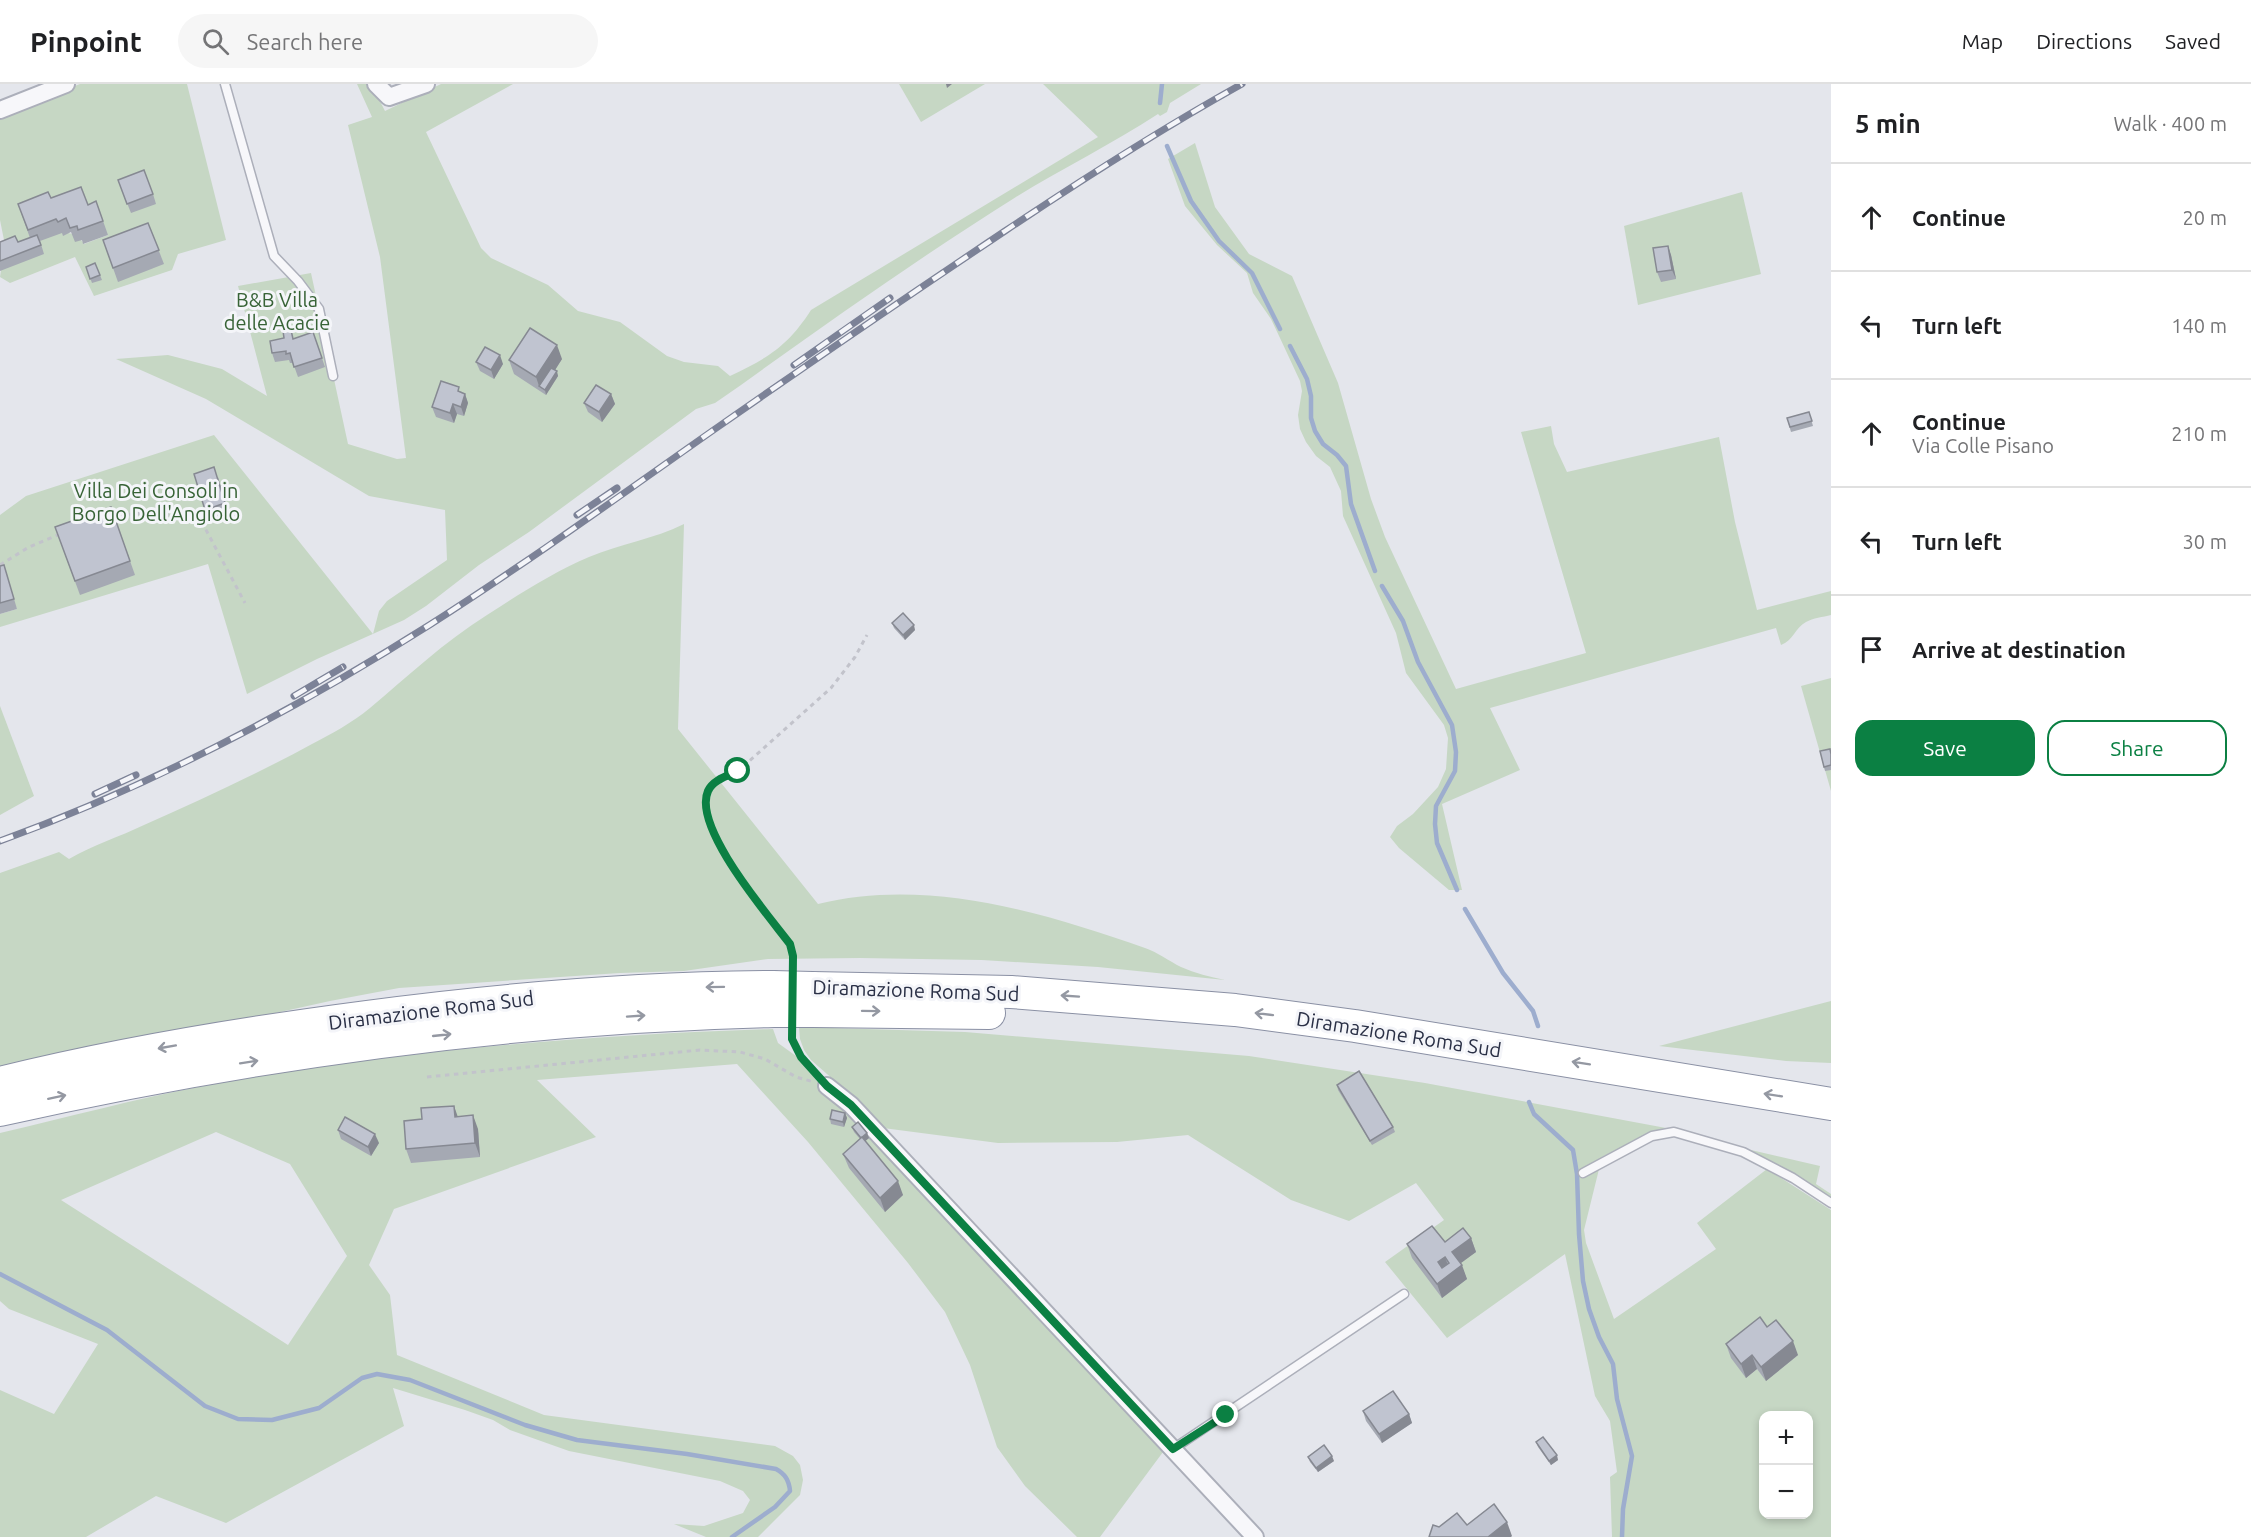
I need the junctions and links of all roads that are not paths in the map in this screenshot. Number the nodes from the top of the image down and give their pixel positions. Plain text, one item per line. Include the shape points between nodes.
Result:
1 (66, 84) edge
2 (225, 84) edge
3 (376, 84) edge
4 (426, 84) edge
5 (0, 110) edge
6 (333, 376) dead end
7 (793, 999) junction
8 (0, 1083) edge
9 (827, 1086) road end
10 (1831, 1104) edge
11 (0, 1110) edge
12 (1831, 1125) edge
13 (1583, 1173) dead end
14 (1831, 1203) edge
15 (1404, 1294) dead end
16 (1173, 1449) junction
17 (1255, 1537) edge

1 - 5 street
2 - 6 lane via 273,256 319,309
3 - 4 street via 389,96
7 -> 8 highway, Diramazione Roma Sud via 610,992 424,1009 214,1039
10 -> 7 highway, Diramazione Roma Sud via 1235,1010 1011,992
11 -> 7 highway, Diramazione Roma Sud via 171,1075 367,1044
7 -> 12 highway, Diramazione Roma Sud via 1232,1031 1342,1045
9 - 16 street via 851,1105
13 - 14 lane via 1652,1136 1674,1132 1743,1152
15 - 16 lane
16 - 17 street

